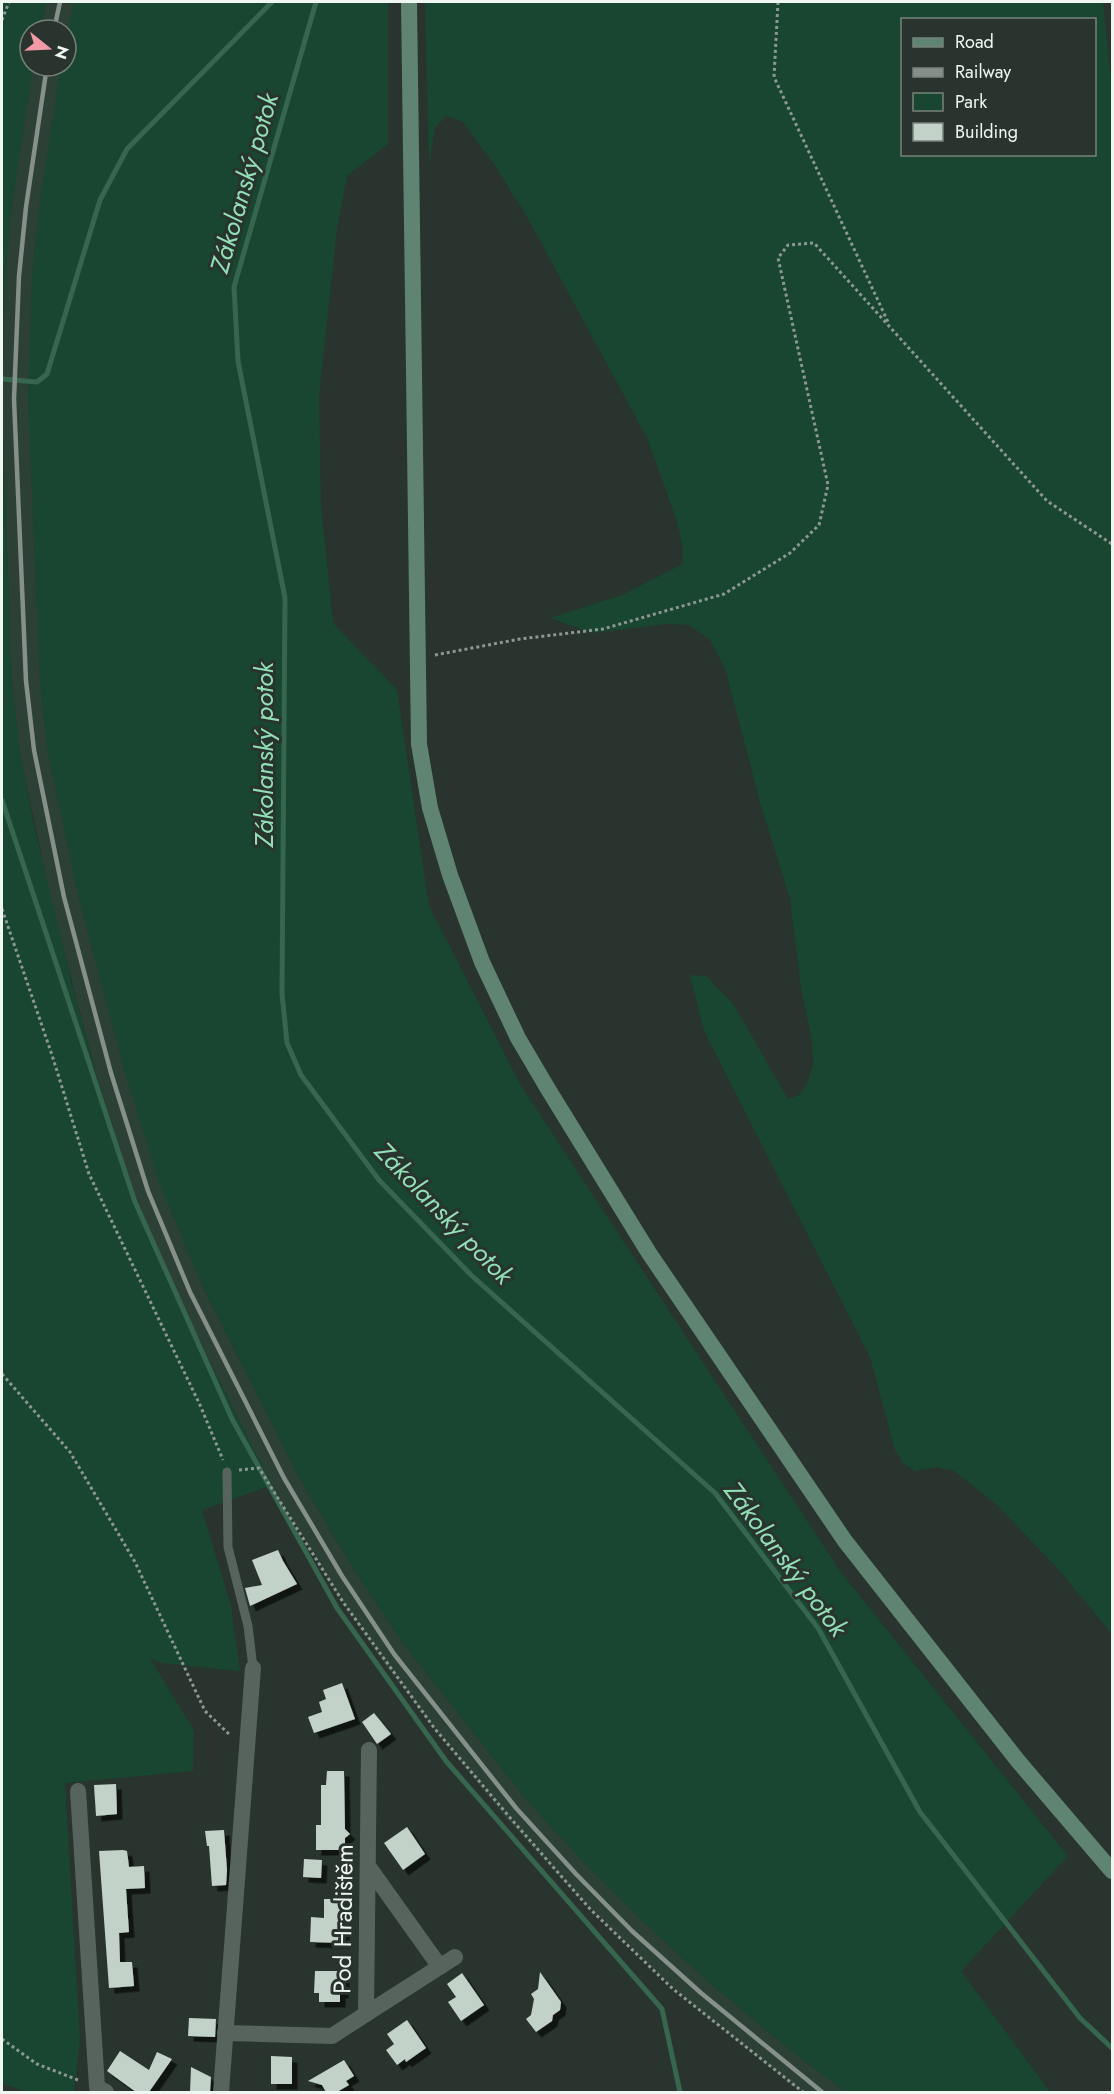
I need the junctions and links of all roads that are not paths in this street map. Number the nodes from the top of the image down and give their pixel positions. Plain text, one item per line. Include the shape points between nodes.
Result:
1 (409, 2) edge
2 (228, 1472) road end
3 (253, 1668) joint
4 (369, 1750) dead end
5 (78, 1791) dead end
6 (368, 1866) junction
7 (1113, 1871) edge
8 (455, 1957) dead end
9 (440, 1967) junction
10 (366, 2014) junction
11 (225, 2033) junction
12 (102, 2090) edge
13 (221, 2092) edge

1 - 7 main road via 419,744 430,808 482,962 518,1038 649,1253 845,1541 1018,1761
2 - 3 lane via 228,1547 248,1626
3 - 11 street
4 - 6 street, Pod Hradištěm
5 - 12 street
6 - 9 street
6 - 10 street, Pod Hradištěm
8 - 9 street
9 - 10 street
10 - 11 street, Pod Hradištěm via 332,2036
11 - 13 street

